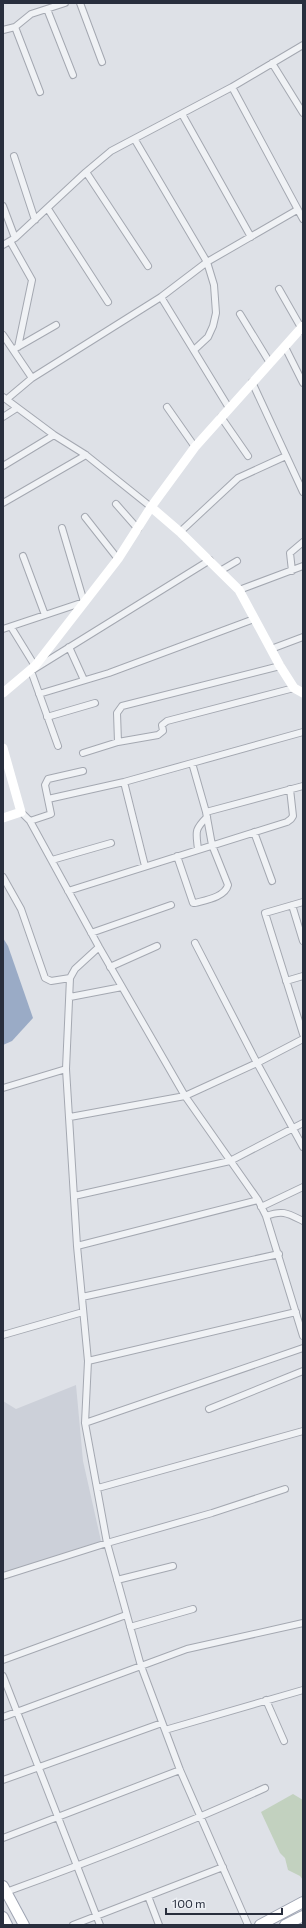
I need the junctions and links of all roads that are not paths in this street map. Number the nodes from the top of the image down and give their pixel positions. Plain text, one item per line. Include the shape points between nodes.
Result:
1 (65, 3) edge
2 (80, 3) edge
3 (47, 9) junction
4 (15, 27) junction
5 (3, 30) edge
6 (303, 45) edge
7 (102, 62) dead end
8 (272, 63) junction
9 (74, 75) dead end
10 (232, 87) junction
11 (40, 92) dead end
12 (303, 112) edge
13 (182, 114) junction
14 (134, 140) junction
15 (14, 156) dead end
16 (86, 172) junction
17 (3, 206) edge
18 (48, 209) junction
19 (297, 210) junction
20 (303, 219) edge
21 (35, 220) junction
22 (251, 237) junction
23 (12, 239) junction
24 (3, 245) edge
25 (207, 262) junction
26 (148, 266) dead end
27 (278, 289) dead end
28 (161, 297) junction
29 (108, 302) dead end
30 (240, 314) dead end
31 (56, 325) dead end
32 (303, 328) edge
33 (3, 335) edge
34 (285, 347) junction
35 (16, 348) junction
36 (194, 350) junction
37 (270, 363) junction
38 (32, 378) junction
39 (252, 382) junction
40 (303, 384) edge
41 (5, 398) edge
42 (167, 407) dead end
43 (17, 408) junction
44 (229, 408) junction
45 (3, 417) edge
46 (221, 417) junction
47 (54, 435) junction
48 (195, 446) junction
49 (86, 455) junction
50 (248, 456) dead end
51 (286, 456) junction
52 (3, 466) edge
53 (303, 492) edge
54 (3, 503) edge
55 (116, 504) dead end
56 (151, 507) junction
57 (85, 517) dead end
58 (62, 528) dead end
59 (138, 529) junction
60 (180, 532) junction
61 (303, 542) edge
62 (24, 556) dead end
63 (118, 559) junction
64 (210, 560) junction
65 (237, 561) dead end
66 (303, 566) edge
67 (220, 571) junction
68 (292, 571) junction
69 (239, 590) junction
70 (84, 602) junction
71 (45, 615) junction
72 (254, 620) junction
73 (11, 626) junction
74 (3, 628) edge
75 (303, 637) edge
76 (69, 647) junction
77 (270, 649) junction
78 (280, 666) junction
79 (33, 668) junction
80 (84, 680) junction
81 (294, 688) junction
82 (3, 693) edge
83 (303, 693) edge
84 (39, 694) junction
85 (95, 703) dead end
86 (47, 717) junction
87 (303, 732) edge
88 (118, 742) junction
89 (58, 746) dead end
90 (3, 748) edge
91 (83, 753) dead end
92 (192, 764) junction
93 (83, 771) dead end
94 (124, 782) junction
95 (303, 786) edge
96 (290, 789) junction
97 (48, 799) junction
98 (21, 812) junction
99 (206, 815) junction
100 (3, 818) edge
101 (30, 821) junction
102 (254, 832) junction
103 (111, 843) dead end
104 (212, 845) junction
105 (198, 849) junction
106 (177, 856) junction
107 (52, 860) junction
108 (145, 866) junction
109 (3, 876) edge
110 (272, 881) dead end
111 (68, 891) junction
112 (303, 902) edge
113 (171, 905) dead end
114 (292, 905) junction
115 (91, 933) junction
116 (303, 941) edge
117 (195, 943) dead end
118 (156, 946) dead end
119 (99, 947) junction
120 (110, 967) junction
121 (303, 976) edge
122 (70, 978) junction
123 (286, 981) junction
124 (122, 987) junction
125 (70, 997) junction
126 (303, 1034) edge
127 (303, 1039) edge
128 (257, 1063) junction
129 (66, 1069) junction
130 (3, 1088) edge
131 (185, 1096) junction
132 (70, 1117) junction
133 (303, 1123) edge
134 (293, 1128) junction
135 (303, 1147) edge
136 (230, 1161) junction
137 (303, 1187) edge
138 (74, 1196) junction
139 (258, 1200) junction
140 (261, 1207) junction
141 (266, 1216) junction
142 (303, 1221) edge
143 (77, 1246) junction
144 (279, 1254) junction
145 (82, 1297) junction
146 (83, 1312) junction
147 (296, 1312) junction
148 (3, 1335) edge
149 (303, 1336) edge
150 (303, 1348) edge
151 (88, 1361) junction
152 (303, 1371) edge
153 (210, 1409) dead end
154 (85, 1423) junction
155 (303, 1431) edge
156 (98, 1488) junction
157 (285, 1489) dead end
158 (107, 1543) junction
159 (173, 1566) dead end
160 (3, 1576) edge
161 (117, 1580) junction
162 (193, 1609) dead end
163 (126, 1615) junction
164 (303, 1623) edge
165 (130, 1627) junction
166 (3, 1660) edge
167 (141, 1666) junction
168 (3, 1676) edge
169 (303, 1690) edge
170 (266, 1700) junction
171 (16, 1712) junction
172 (3, 1717) edge
173 (162, 1723) junction
174 (165, 1730) junction
175 (284, 1742) dead end
176 (37, 1766) junction
177 (180, 1770) junction
178 (3, 1780) edge
179 (265, 1788) dead end
180 (58, 1816) junction
181 (201, 1817) junction
182 (3, 1838) edge
183 (77, 1866) junction
184 (223, 1867) junction
185 (5, 1889) edge
186 (148, 1896) junction
187 (303, 1902) edge
188 (97, 1916) junction
189 (303, 1916) edge
190 (3, 1917) edge
191 (7, 1925) edge
192 (24, 1925) edge
193 (73, 1925) edge
194 (100, 1925) edge
195 (159, 1925) edge
196 (248, 1925) edge
197 (260, 1925) edge
198 (286, 1925) edge

1 - 3 street
2 - 7 street
3 - 4 street via 31,14
3 - 9 street
4 - 5 street
4 - 11 street
6 - 8 street
8 - 10 street
8 - 12 street
10 - 13 street
10 - 19 street
13 - 14 street
13 - 22 street
14 - 16 street via 111,151
14 - 25 street
15 - 21 street
16 - 18 street
16 - 26 street
17 - 23 street
18 - 21 street
18 - 29 street
19 - 20 street
19 - 22 street
21 - 23 street
22 - 25 street
23 - 24 street
23 - 35 street via 32,280
25 - 28 street
25 - 36 street via 214,285 216,313 208,336
27 - 32 street
28 - 36 street
28 - 38 street
30 - 37 street
31 - 35 street
32 - 34 street
33 - 35 street
34 - 37 street
34 - 40 street
35 - 38 street
36 - 44 street
37 - 39 street
38 - 41 street
39 - 44 street
39 - 51 street
41 - 43 street
42 - 48 street
43 - 45 street
43 - 47 street
44 - 46 street
46 - 48 street
46 - 50 street
47 - 49 street
47 - 52 street
48 - 56 street
49 - 54 street
49 - 56 street
51 - 53 street
51 - 60 street via 238,478
55 - 59 street
56 - 59 street
56 - 60 street
57 - 63 street
58 - 70 street
59 - 63 street
60 - 64 street
61 - 68 street via 290,553
62 - 71 street
63 - 70 street
64 - 67 street
64 - 76 street
65 - 67 street
66 - 68 street
67 - 69 street
68 - 69 street
69 - 72 street
70 - 71 street
70 - 79 street
71 - 73 street
72 - 77 street
72 - 80 street
73 - 74 street
73 - 79 street
75 - 77 street
76 - 79 street
76 - 80 street
77 - 78 street
78 - 81 street
78 - 88 street via 122,706 117,713
79 - 82 street
79 - 84 street
80 - 84 street
81 - 83 street
81 - 88 street via 167,721 162,725 162,734
84 - 86 street
85 - 86 street
86 - 89 street
87 - 92 street
88 - 91 street
90 - 98 street
92 - 94 street
92 - 99 street
93 - 97 street via 48,779 45,785
94 - 97 street
94 - 108 street
95 - 96 street
96 - 99 street
96 - 102 street via 292,819
97 - 101 street via 52,814
98 - 100 street
98 - 101 street
99 - 104 street
99 - 105 street via 196,831
101 - 107 street
102 - 104 street
102 - 110 street
103 - 107 street
104 - 105 street
104 - 106 street via 228,885 227,890 223,894 195,903 190,900
105 - 106 street
106 - 108 street
107 - 111 street
108 - 111 street
109 - 122 street via 21,909 45,978 51,981
111 - 115 street
112 - 114 street
113 - 115 street
114 - 116 street
114 - 123 street via 265,913
115 - 119 street
117 - 128 street
118 - 120 street
119 - 120 street
119 - 122 street via 75,969
120 - 124 street
121 - 123 street
122 - 125 street
123 - 126 street
124 - 125 street
124 - 131 street
125 - 129 street
127 - 128 street
128 - 131 street
128 - 134 street
129 - 130 street
129 - 132 street
131 - 132 street
131 - 136 street
132 - 138 street
133 - 134 street
134 - 135 street
134 - 136 street
136 - 138 street
136 - 139 street
137 - 140 street
138 - 143 street
139 - 140 street
139 - 143 street
140 - 141 street
141 - 142 street via 287,1212
141 - 144 street
143 - 145 street
144 - 145 street
144 - 147 street
145 - 146 street
146 - 148 street
146 - 151 street
147 - 149 street
147 - 151 street
150 - 154 street
151 - 154 street
152 - 153 street
154 - 156 street
155 - 156 street
156 - 158 street
157 - 158 street via 212,1514
158 - 160 street
158 - 161 street
159 - 161 street
161 - 163 street
162 - 165 street
163 - 165 street
163 - 166 street
164 - 167 street via 187,1649
165 - 167 street
167 - 171 street
167 - 173 street
168 - 171 street
169 - 170 street
170 - 174 street
170 - 175 street
171 - 172 street
171 - 176 street
173 - 174 street
173 - 176 street
174 - 177 street
176 - 178 street
176 - 180 street
177 - 180 street
177 - 181 street
179 - 181 street
180 - 182 street
180 - 183 street
181 - 183 street
181 - 184 street
183 - 185 street
183 - 188 street
184 - 186 street
184 - 196 street
185 - 192 main road
186 - 188 street
186 - 195 street
187 - 197 main road
188 - 193 street
188 - 194 street
189 - 198 main road
190 - 191 main road

